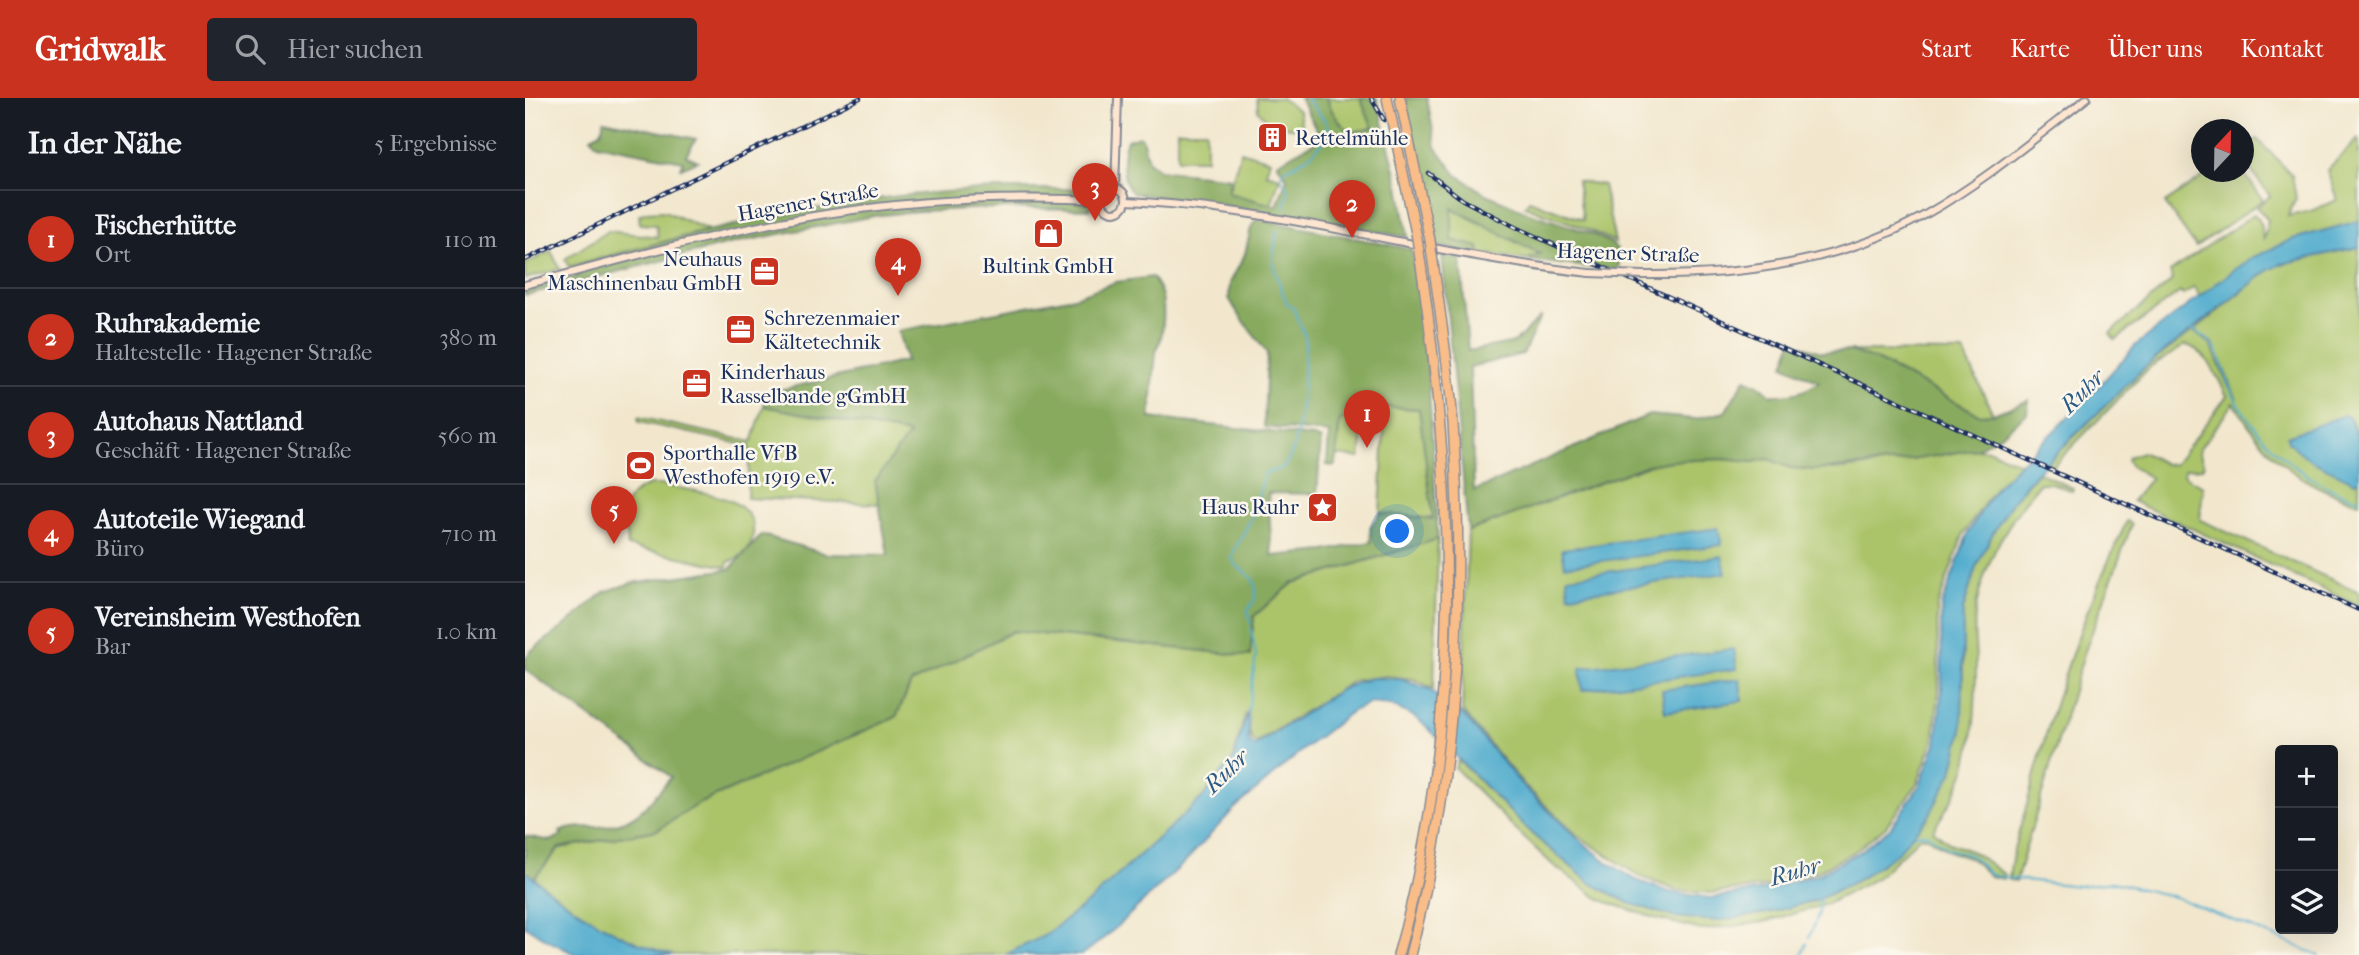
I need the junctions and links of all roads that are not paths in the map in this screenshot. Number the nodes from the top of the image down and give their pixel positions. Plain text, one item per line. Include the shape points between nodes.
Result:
1 (1118, 98) edge
2 (1387, 98) edge
3 (1400, 98) edge
4 (2087, 98) edge
5 (1115, 189) junction
6 (1103, 200) junction
7 (1126, 201) junction
8 (525, 285) edge
9 (1398, 955) edge
10 (1410, 955) edge

1 - 5 main road
2 - 9 highway, bridge via 1432,335 1447,614 1429,813
3 - 10 highway, bridge via 1430,240 1453,422 1457,519 1452,711 1439,821
4 - 7 main road, Hagener Straße, bridge via 1980,180 1922,216 1829,253 1766,267 1696,274 1590,273 1275,218
5 - 6 main road
5 - 7 main road
6 - 7 main road via 1114,212
6 - 8 main road, Hagener Straße via 979,199 852,210 721,235

